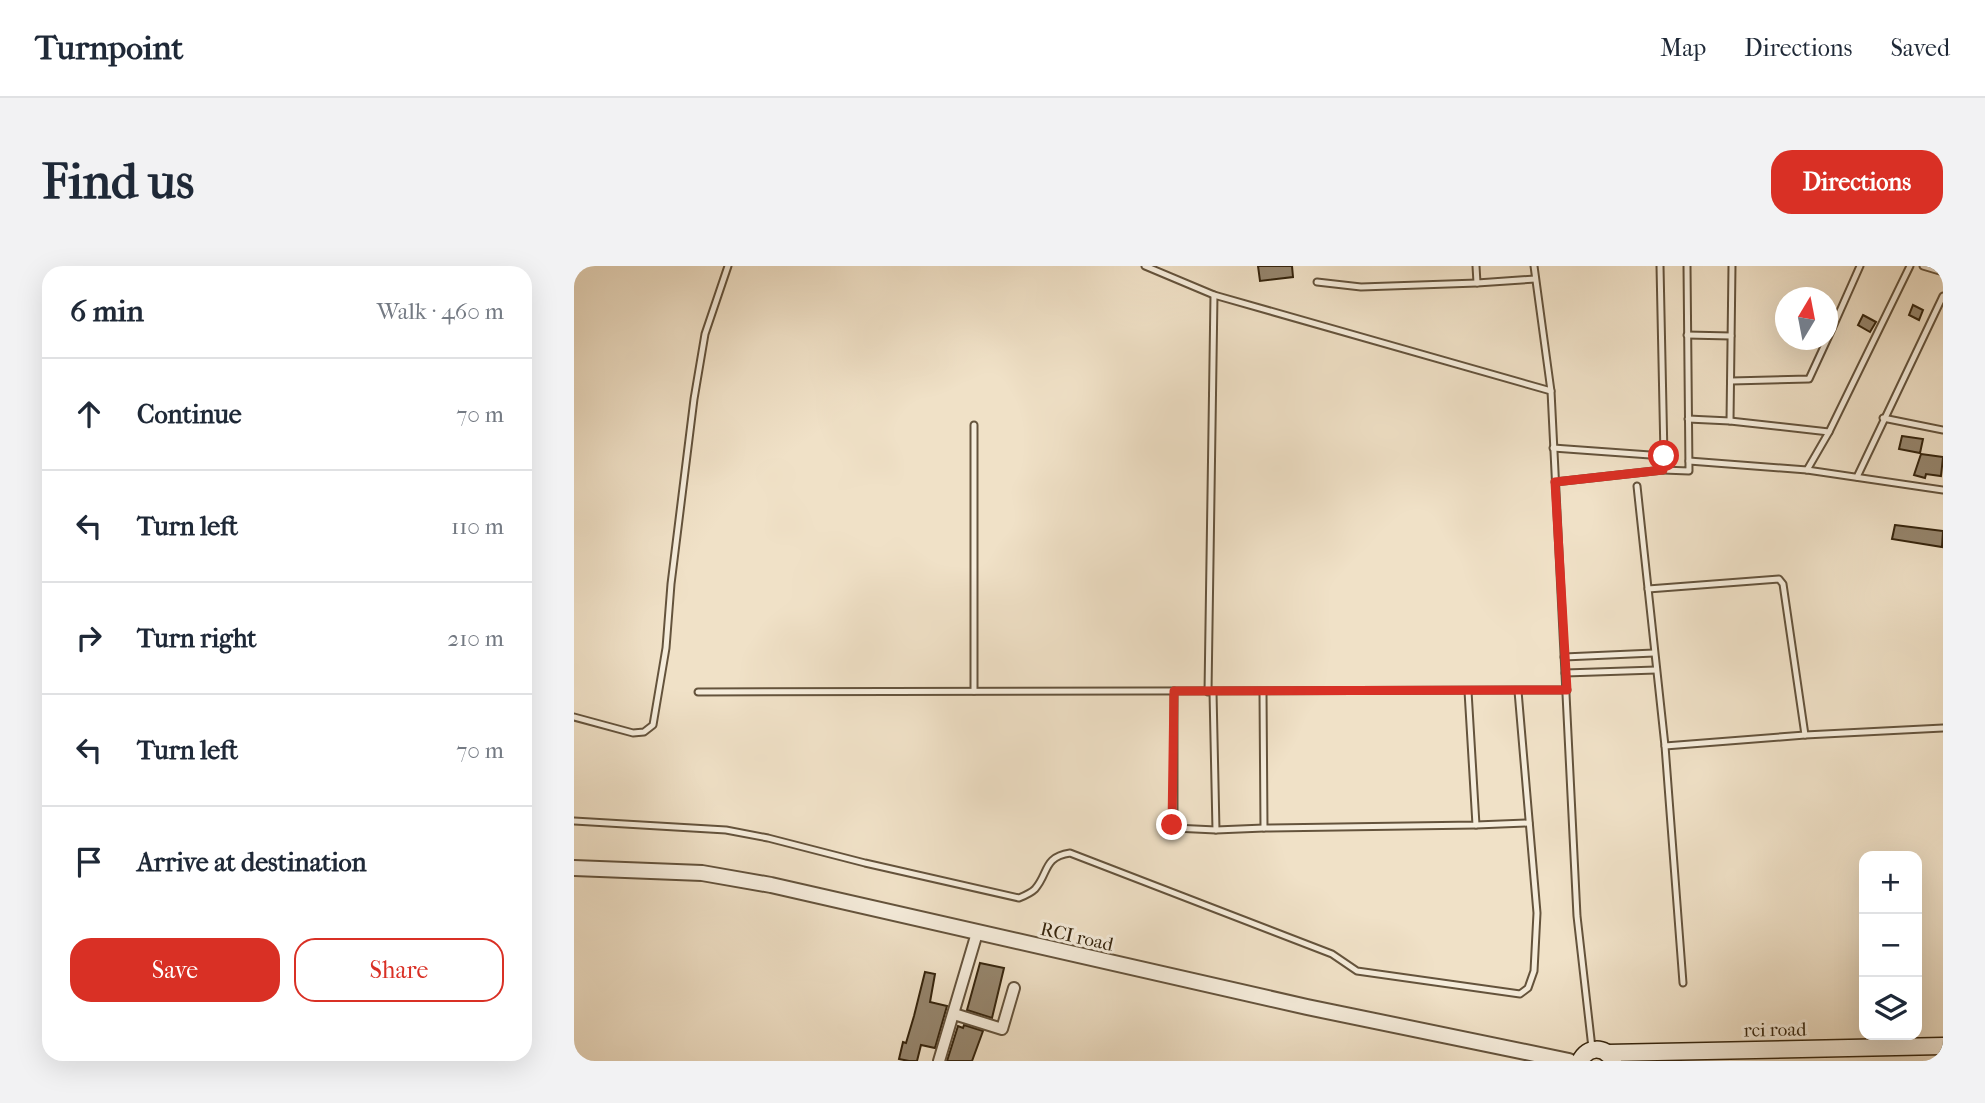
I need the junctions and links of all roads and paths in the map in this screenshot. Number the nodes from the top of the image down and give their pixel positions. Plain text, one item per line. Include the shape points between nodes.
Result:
1 (728, 266) edge
2 (1145, 266) edge
3 (1476, 266) edge
4 (1534, 266) edge
5 (1660, 266) edge
6 (1687, 266) edge
7 (1732, 266) edge
8 (1860, 266) edge
9 (1910, 266) edge
10 (1923, 266) edge
11 (1943, 272) edge
12 (1535, 279) junction
13 (1317, 282) dead end
14 (1478, 283) junction
15 (1214, 295) junction
16 (1943, 296) edge
17 (1838, 315) edge
18 (1687, 335) junction
19 (1731, 336) junction
20 (1822, 350) edge
21 (1731, 381) junction
22 (1551, 391) junction
23 (1883, 418) junction
24 (1688, 419) junction
25 (1730, 421) junction
26 (974, 425) dead end
27 (1943, 430) edge
28 (1829, 432) junction
29 (1553, 448) junction
30 (1664, 456) junction
31 (1689, 461) junction
32 (1663, 470) junction
33 (1807, 470) junction
34 (1857, 477) junction
35 (1555, 482) junction
36 (1637, 486) dead end
37 (1943, 490) edge
38 (1648, 589) junction
39 (1654, 653) junction
40 (1564, 657) junction
41 (1656, 670) junction
42 (1565, 673) junction
43 (1567, 690) junction
44 (974, 691) junction
45 (1174, 691) junction
46 (1468, 691) junction
47 (1518, 691) junction
48 (698, 692) dead end
49 (1210, 692) junction
50 (1263, 692) junction
51 (574, 717) edge
52 (1943, 728) edge
53 (1805, 735) junction
54 (1665, 746) junction
55 (574, 821) edge
56 (1529, 823) junction
57 (1476, 825) junction
58 (1264, 828) junction
59 (1216, 830) junction
60 (574, 868) edge
61 (977, 933) junction
62 (1683, 983) dead end
63 (1014, 988) dead end
64 (954, 1014) junction
65 (1943, 1046) edge
66 (1605, 1054) edge
67 (939, 1061) edge
68 (1569, 1061) edge
69 (1580, 1061) edge

1 - 51 lane via 705,334 694,400 653,724 644,732 633,733
2 - 15 lane
3 - 14 lane
4 - 12 lane
5 - 30 lane
6 - 18 lane
7 - 19 lane
8 - 17 lane
9 - 28 lane
10 - 11 lane
12 - 14 lane
12 - 22 lane
13 - 14 lane via 1361,287
15 - 22 lane
15 - 49 lane
16 - 23 lane
18 - 19 lane
18 - 24 lane
19 - 21 lane
20 - 21 lane via 1809,379
21 - 25 lane
22 - 29 lane
23 - 27 lane
23 - 34 lane
24 - 25 lane
24 - 31 lane
25 - 28 lane
26 - 44 lane
28 - 33 lane
29 - 30 lane
29 - 35 lane
30 - 32 lane
31 - 32 lane via 1689,471
31 - 33 lane
32 - 35 lane
33 - 34 lane
34 - 37 lane
35 - 40 lane
36 - 38 lane
38 - 39 lane
38 - 53 lane via 1779,579
39 - 40 lane
39 - 41 lane
40 - 42 lane
41 - 42 lane
41 - 54 lane
42 - 43 lane
43 - 47 lane
43 - 66 lane via 1577,916
44 - 45 lane
44 - 48 lane
45 - 49 lane
45 - 59 lane via 1172,825 1177,830
46 - 47 lane
46 - 50 lane
46 - 57 lane
47 - 56 lane
49 - 50 lane
49 - 59 lane
50 - 58 lane
52 - 53 lane
53 - 54 lane
54 - 62 lane
55 - 56 lane via 726,830 1019,898 1034,891 1051,860 1070,853 1332,954 1357,971 1520,994 1528,988 1534,971 1537,913
56 - 57 lane
57 - 58 lane
58 - 59 lane
60 - 61 street, RCI road via 702,873
61 - 64 street
61 - 68 street, RCI road
63 - 64 street via 1002,1029
64 - 67 street
65 - 66 main road, rci road
66 - 69 main road via 1587,1052

